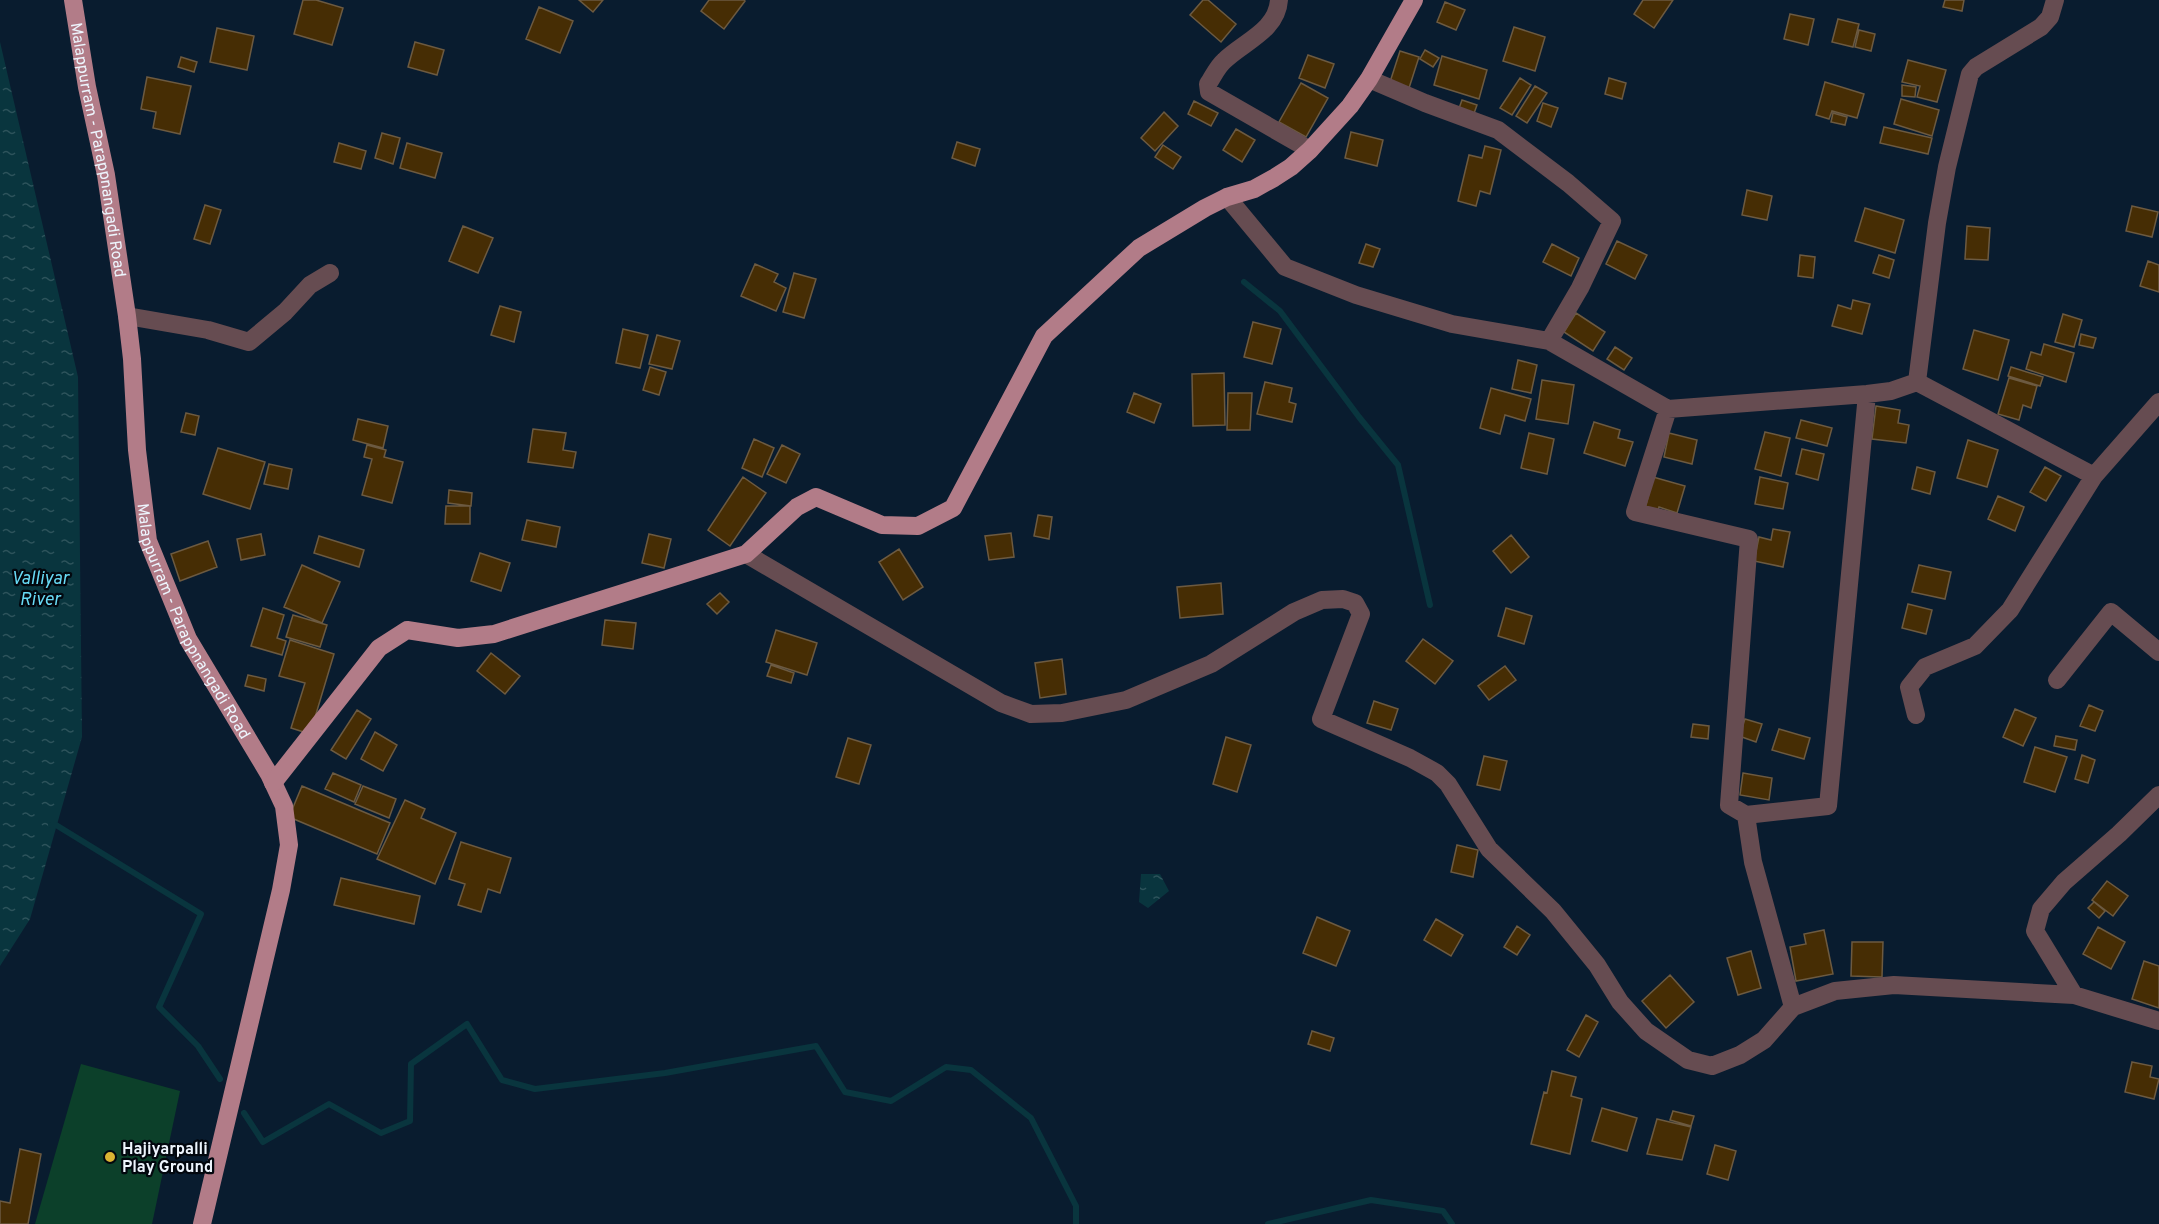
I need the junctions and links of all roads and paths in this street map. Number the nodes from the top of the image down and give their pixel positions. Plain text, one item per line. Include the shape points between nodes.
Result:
1 (73, 0) edge
2 (1279, 0) edge
3 (1414, 0) edge
4 (2055, 0) edge
5 (1369, 79) junction
6 (1310, 150) junction
7 (1227, 197) junction
8 (330, 273) dead end
9 (127, 316) junction
10 (1549, 341) junction
11 (1917, 382) junction
12 (1867, 394) junction
13 (2159, 402) edge
14 (1668, 409) junction
15 (2094, 476) junction
16 (746, 554) junction
17 (2159, 652) edge
18 (2057, 680) dead end
19 (1916, 715) dead end
20 (273, 783) junction
21 (2159, 795) edge
22 (1746, 815) junction
23 (2074, 994) junction
24 (1793, 1007) junction
25 (2159, 1022) edge
26 (202, 1224) edge

1 - 9 main road, Malappurram - Parappnangadi Road via 106,175
2 - 6 street via 1267,28 1222,62 1208,84 1209,92
3 - 5 main road
4 - 11 street via 2050,18 2041,27 1970,74 1939,212
5 - 6 main road
5 - 10 street via 1498,130 1612,221
6 - 7 main road via 1274,178
7 - 10 street via 1285,267 1356,295 1452,324
7 - 16 main road via 1139,248 1044,336 953,508 918,526 882,525 816,496 797,507
8 - 9 street via 310,285 249,342 208,330
9 - 20 main road, Malappurram - Parappnangadi Road via 148,541 188,639
10 - 14 street
11 - 12 street
11 - 15 street
12 - 14 street
12 - 22 street via 1828,806
13 - 15 street
14 - 22 street via 1635,512 1749,539 1729,805
15 - 19 street via 2010,610 1975,646 1925,667 1909,687
16 - 20 main road via 494,634 458,638 406,630 379,648
16 - 24 street via 1000,703 1031,714 1126,700 1211,664 1294,612 1322,600 1355,603 1361,614 1321,719 1410,758 1448,784 1489,849 1553,911 1646,1031 1689,1060 1712,1066 1764,1040
17 - 18 street via 2111,612
20 - 26 main road, Malappurram - Parappnangadi Road via 284,806 289,845
21 - 23 street via 2064,882 2041,909 2035,931
22 - 24 street via 1753,862
23 - 24 street via 1894,985 1835,991
23 - 25 street

